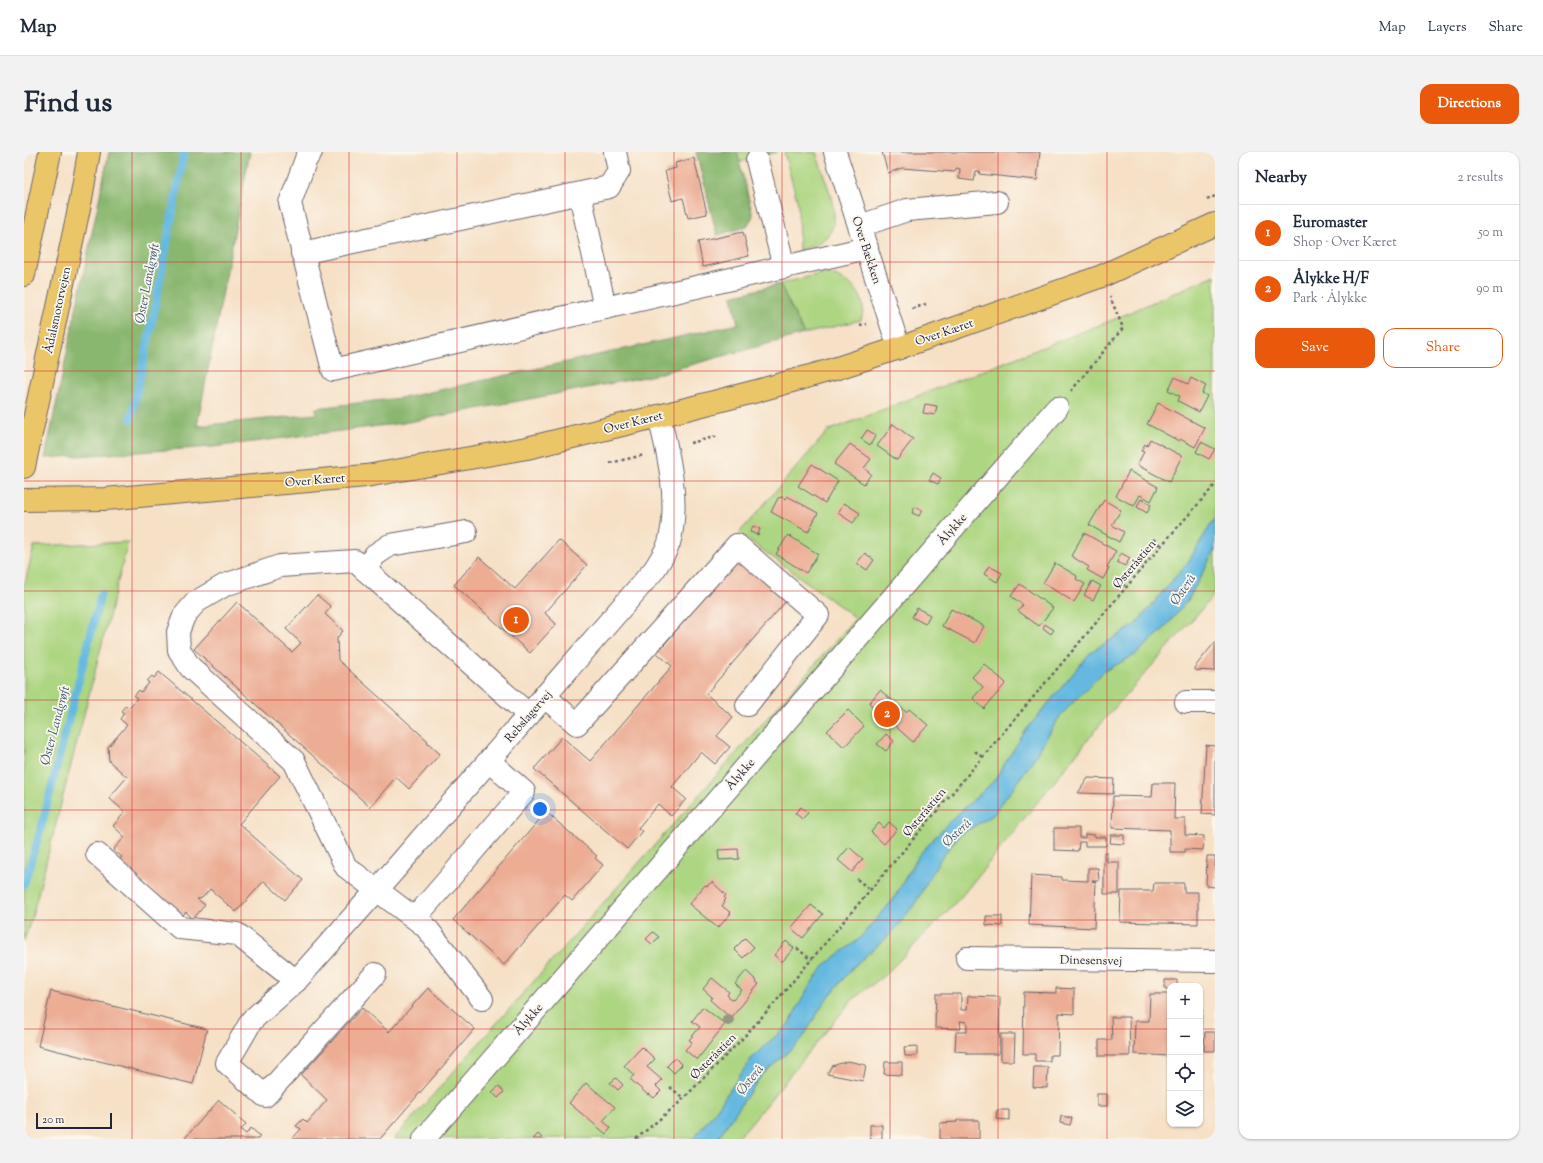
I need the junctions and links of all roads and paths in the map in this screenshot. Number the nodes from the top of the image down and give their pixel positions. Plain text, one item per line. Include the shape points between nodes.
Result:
1 (50, 152) edge
2 (88, 152) edge
3 (310, 152) edge
4 (614, 152) edge
5 (835, 152) edge
6 (757, 160) dead end
7 (580, 194) junction
8 (997, 202) dead end
9 (1215, 224) edge
10 (860, 226) junction
11 (867, 248) junction
12 (302, 253) junction
13 (784, 267) junction
14 (24, 275) edge
15 (1102, 276) junction
16 (605, 308) junction
17 (899, 348) junction
18 (1057, 408) joint
19 (659, 416) junction
20 (24, 467) edge
21 (1215, 485) edge
22 (24, 500) edge
23 (466, 532) dead end
24 (1153, 539) dead end
25 (1161, 546) junction
26 (365, 570) junction
27 (1117, 581) dead end
28 (1127, 587) junction
29 (544, 696) junction
30 (1186, 702) dead end
31 (1215, 702) edge
32 (747, 705) dead end
33 (529, 715) junction
34 (975, 751) dead end
35 (982, 757) junction
36 (489, 761) junction
37 (903, 830) dead end
38 (914, 839) junction
39 (97, 854) dead end
40 (857, 880) dead end
41 (377, 890) junction
42 (870, 890) junction
43 (415, 918) junction
44 (796, 948) dead end
45 (967, 958) dead end
46 (811, 960) junction
47 (1215, 961) edge
48 (375, 974) dead end
49 (296, 981) junction
50 (482, 999) dead end
51 (670, 1087) dead end
52 (683, 1098) junction
53 (424, 1139) edge
54 (636, 1139) edge

1 - 14 main road
2 - 20 main road, Ådalsmotorvejen via 81,198
3 - 12 street via 290,203
4 - 7 street via 619,171 609,187
5 - 10 street, Over Bækken
6 - 13 street
7 - 12 street
7 - 16 street
8 - 10 street via 907,210
9 - 15 main road, Over Kæret
10 - 11 street, Over Bækken
11 - 13 street
11 - 17 street, Over Bækken
12 - 16 street via 333,370
13 - 16 street
15 - 17 main road, Over Kæret
15 - 18 path via 1123,328
17 - 19 main road, Over Kæret via 831,370
18 - 53 street, Ålykke
19 - 22 main road, Over Kæret via 527,448 366,476 106,499
19 - 29 street, Rebslagervej via 666,446 674,514 669,545 654,570
21 - 25 path, Østeråstien
23 - 26 street via 390,545 375,555
24 - 25 path
25 - 28 path, Østeråstien
26 - 33 street
26 - 41 street via 355,561 280,566 225,585 196,602 184,616 178,632 180,650 190,667 294,761 346,867
27 - 28 path
28 - 35 path, Østeråstien
29 - 32 street via 576,724 737,545 818,615
29 - 33 street, Rebslagervej
30 - 31 street
33 - 36 street, Rebslagervej
34 - 35 path
35 - 38 path, Østeråstien
36 - 41 street, Rebslagervej
36 - 43 street via 524,792
37 - 38 path
38 - 42 path, Østeråstien
39 - 49 street via 180,928 237,934
40 - 42 path
41 - 43 street
41 - 49 street, Rebslagervej
42 - 46 path, Østeråstien
43 - 50 street via 425,926
44 - 46 path
45 - 47 street, Dinesensvej
46 - 52 path, Østeråstien via 743,1038
48 - 49 street, Rebslagervej via 265,1096 227,1063 252,1020
51 - 52 path
52 - 54 path, Østeråstien

